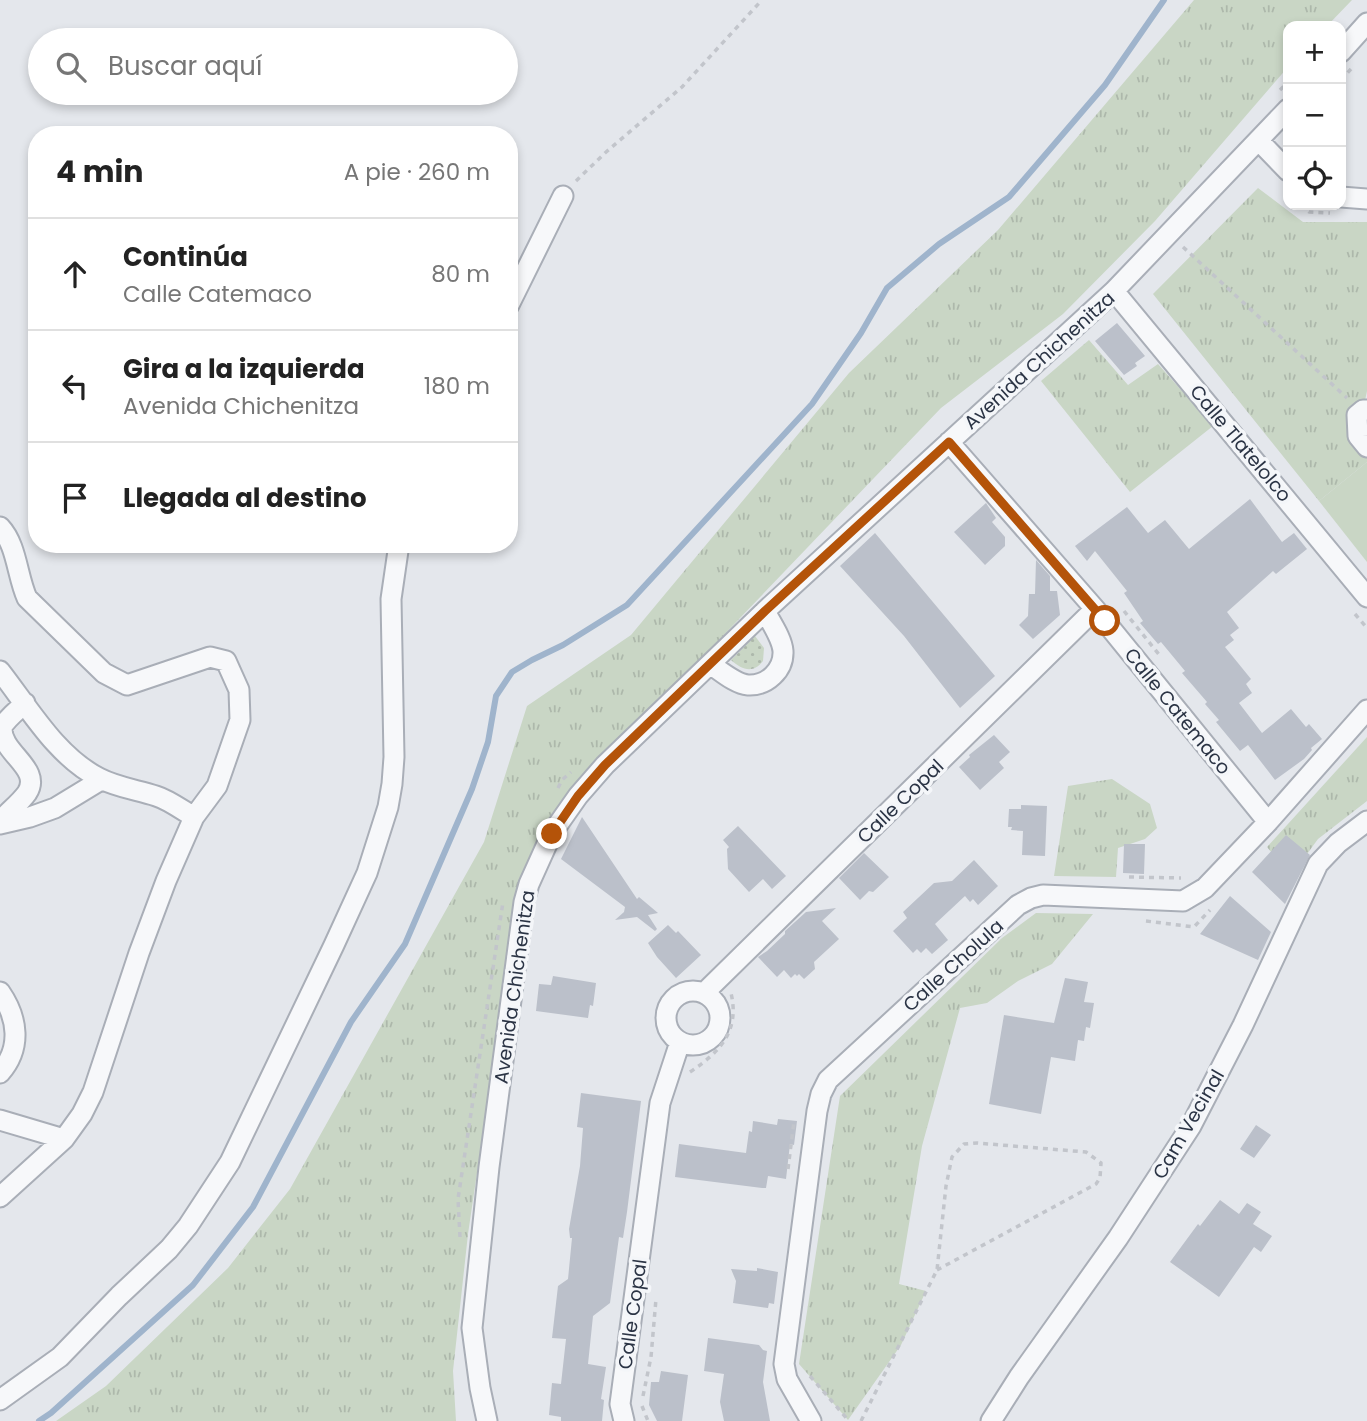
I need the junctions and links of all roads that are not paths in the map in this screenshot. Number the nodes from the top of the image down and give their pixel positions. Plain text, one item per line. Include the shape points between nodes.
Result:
1 (1367, 23) edge
2 (1346, 46) edge
3 (1283, 115) edge
4 (1259, 141) junction
5 (1283, 166) edge
6 (563, 196) road end
7 (1346, 198) edge
8 (1367, 200) edge
9 (518, 287) edge
10 (1114, 291) junction
11 (1365, 410) edge
12 (949, 442) junction
13 (1367, 447) edge
14 (0, 527) edge
15 (398, 553) edge
16 (1367, 597) edge
17 (1095, 609) junction
18 (765, 611) junction
19 (710, 664) junction
20 (0, 671) edge
21 (25, 703) junction
22 (1367, 710) edge
23 (101, 780) junction
24 (194, 817) junction
25 (1367, 821) edge
26 (0, 822) edge
27 (1268, 822) junction
28 (0, 992) edge
29 (704, 993) junction
30 (680, 1042) junction
31 (0, 1073) edge
32 (0, 1120) edge
33 (64, 1139) junction
34 (0, 1197) edge
35 (0, 1401) edge
36 (487, 1421) edge
37 (624, 1421) edge
38 (811, 1421) edge
39 (991, 1421) edge

1 - 2 street
3 - 4 street, Avenida Chichenitza
4 - 5 street
4 - 10 street, Avenida Chichenitza
6 - 9 street
7 - 8 street
10 - 12 street, Avenida Chichenitza
10 - 16 street, Calle Tlatelolco
11 - 13 street via 1357,415 1358,436
12 - 17 street, Calle Catemaco
12 - 18 street, Avenida Chichenitza
14 - 24 street via 27,598 104,673 127,685 211,657 226,661 239,690 240,720 217,786
15 - 35 street via 391,599 392,784 367,873 334,945 230,1162 188,1226 60,1357
17 - 27 street, Calle Catemaco
17 - 29 street, Calle Copal
18 - 19 street, Avenida Chichenitza
18 - 19 street via 783,648 775,674 765,682 747,685
19 - 36 street, Avenida Chichenitza via 588,783 548,840 529,884 520,921 472,1328
20 - 21 street
21 - 23 street via 70,757
21 - 26 street via 2,727 0,740 30,784
22 - 27 street, Calle Cholula
23 - 24 street via 159,796
23 - 26 street via 55,808
24 - 33 street via 139,953 93,1092
25 - 39 street, Cam Vecinal via 1318,864 1191,1126
27 - 38 street, Calle Cholula via 1205,888 1183,901 1043,895 1018,905 828,1080 817,1111 784,1364 787,1379
28 - 31 street via 16,1028 14,1047
29 - 30 street via 688,991 669,1004 668,1029
29 - 30 street via 716,1004 717,1029 697,1045
30 - 37 street, Calle Copal via 660,1103 620,1404
32 - 33 street
33 - 34 street

